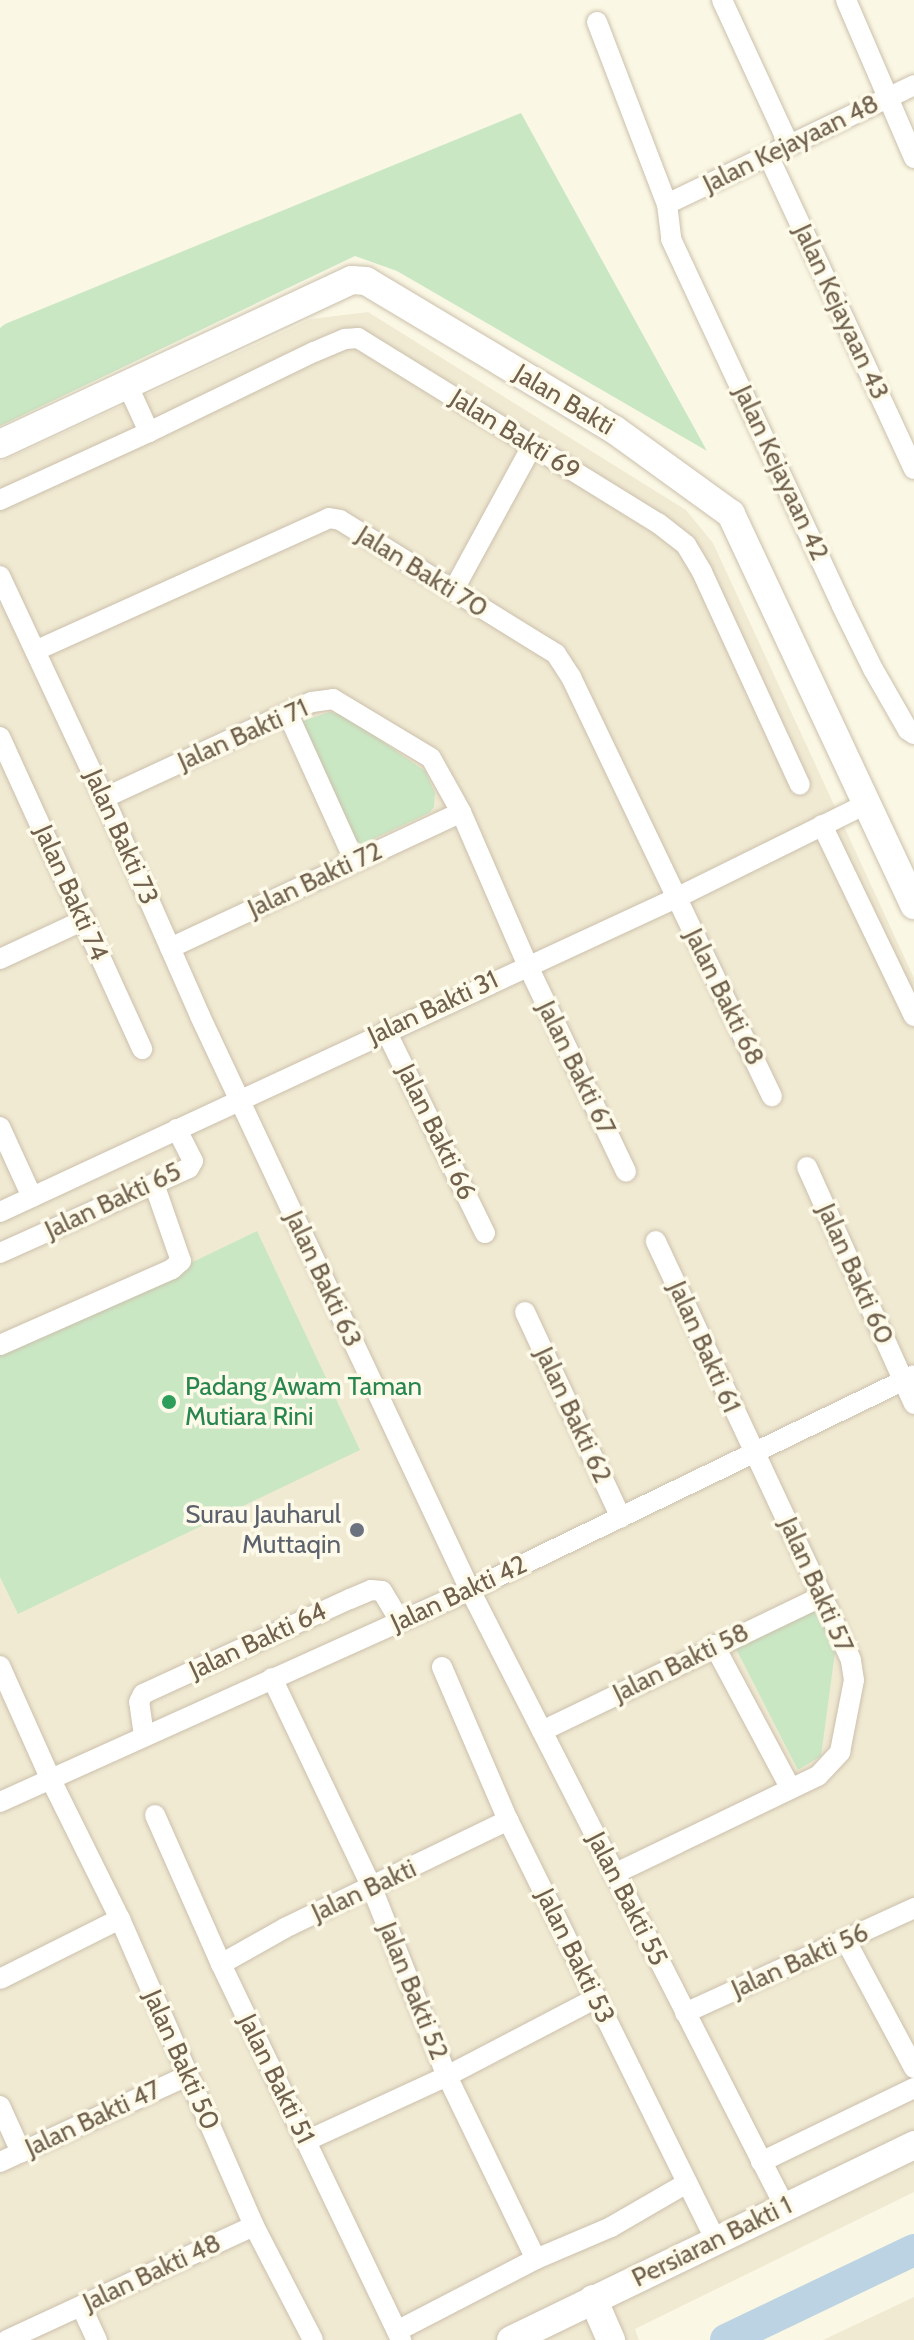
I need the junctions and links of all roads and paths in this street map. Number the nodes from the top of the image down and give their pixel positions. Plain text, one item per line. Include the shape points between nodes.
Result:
1 (722, 0) edge
2 (846, 0) edge
3 (597, 22) dead end
4 (914, 85) edge
5 (887, 98) junction
6 (789, 145) junction
7 (768, 155) junction
8 (914, 158) edge
9 (667, 204) junction
10 (127, 384) junction
11 (149, 432) junction
12 (0, 444) edge
13 (532, 446) junction
14 (914, 469) edge
15 (0, 500) edge
16 (0, 576) edge
17 (453, 591) junction
18 (37, 650) junction
19 (288, 714) junction
20 (914, 734) edge
21 (0, 737) edge
22 (800, 785) dead end
23 (104, 798) junction
24 (866, 804) junction
25 (461, 812) junction
26 (822, 825) junction
27 (355, 862) junction
28 (676, 898) junction
29 (914, 905) edge
30 (84, 920) junction
31 (170, 948) junction
32 (0, 959) edge
33 (527, 964) junction
34 (914, 1016) edge
35 (386, 1031) junction
36 (142, 1049) dead end
37 (772, 1096) dead end
38 (239, 1099) junction
39 (0, 1127) edge
40 (177, 1129) junction
41 (807, 1167) dead end
42 (626, 1172) dead end
43 (154, 1184) junction
44 (32, 1197) junction
45 (0, 1212) edge
46 (485, 1233) dead end
47 (656, 1241) dead end
48 (0, 1253) edge
49 (525, 1312) dead end
50 (0, 1345) edge
51 (908, 1377) edge
52 (914, 1404) edge
53 (753, 1453) junction
54 (621, 1518) junction
55 (470, 1590) junction
56 (822, 1596) junction
57 (400, 1621) junction
58 (714, 1645) junction
59 (0, 1666) edge
60 (442, 1667) dead end
61 (272, 1678) junction
62 (542, 1731) junction
63 (144, 1736) junction
64 (50, 1778) junction
65 (791, 1789) junction
66 (0, 1802) edge
67 (155, 1815) dead end
68 (508, 1820) junction
69 (614, 1874) junction
70 (372, 1888) junction
71 (914, 1908) edge
72 (120, 1919) junction
73 (846, 1941) junction
74 (221, 1964) junction
75 (0, 1979) edge
76 (596, 1998) junction
77 (685, 2013) junction
78 (914, 2068) edge
79 (187, 2076) junction
80 (447, 2076) junction
81 (914, 2088) edge
82 (0, 2106) edge
83 (306, 2141) junction
84 (914, 2145) edge
85 (21, 2152) junction
86 (0, 2162) edge
87 (761, 2162) junction
88 (687, 2183) junction
89 (785, 2207) junction
90 (254, 2226) junction
91 (716, 2241) junction
92 (536, 2259) junction
93 (593, 2299) junction
94 (81, 2306) junction
95 (566, 2328) edge
96 (399, 2335) edge
97 (7, 2340) edge
98 (97, 2340) edge
99 (313, 2340) edge
100 (511, 2340) edge
101 (611, 2340) edge

1 - 6 street
2 - 5 street
3 - 9 street, Jalan Kejayaan 42
4 - 5 street, Jalan Kejayaan 48
5 - 6 street, Jalan Kejayaan 48
5 - 8 street
6 - 7 street, Jalan Kejayaan 48
7 - 9 street, Jalan Kejayaan 48
7 - 14 street, Jalan Kejayaan 43
9 - 20 street, Jalan Kejayaan 42 via 671,239 842,606
10 - 11 street
10 - 12 street, Jalan Bakti
10 - 24 street, Jalan Bakti via 352,280 380,288 615,430 731,514
11 - 13 street, Jalan Bakti 69 via 324,348 358,338
11 - 15 street
13 - 17 street
13 - 22 street, Jalan Bakti 69 via 686,545
16 - 18 street, Jalan Bakti 73
17 - 18 street, Jalan Bakti 70 via 329,518
17 - 28 street, Jalan Bakti 70 via 556,654
18 - 23 street, Jalan Bakti 73
19 - 23 street, Jalan Bakti 71
19 - 25 street, Jalan Bakti 71 via 333,699 431,758
19 - 27 street
21 - 30 street, Jalan Bakti 74
23 - 31 street, Jalan Bakti 73
24 - 26 street, Jalan Bakti 31
24 - 29 street, Jalan Bakti
25 - 27 street, Jalan Bakti 72
25 - 33 street, Jalan Bakti 71
26 - 28 street, Jalan Bakti 31
26 - 34 street
27 - 31 street, Jalan Bakti 72
28 - 33 street, Jalan Bakti 31
28 - 37 street, Jalan Bakti 68
30 - 32 street
30 - 36 street, Jalan Bakti 74
31 - 38 street, Jalan Bakti 73
33 - 35 street, Jalan Bakti 31
33 - 42 street, Jalan Bakti 67
35 - 38 street, Jalan Bakti 31
35 - 46 street, Jalan Bakti 66
38 - 40 street, Jalan Bakti 31
38 - 55 street, Jalan Bakti 63
39 - 44 street
40 - 43 street, Jalan Bakti 65 via 193,1161
40 - 44 street, Jalan Bakti 31
41 - 51 street, Jalan Bakti 60
43 - 48 street, Jalan Bakti 65
43 - 50 street via 181,1261
44 - 45 street, Jalan Bakti 31
47 - 53 street, Jalan Bakti 61
49 - 54 street, Jalan Bakti 62
51 - 52 street
51 - 53 street, Jalan Bakti 42
53 - 54 street, Jalan Bakti 42
53 - 56 street, Jalan Bakti 57
54 - 55 street, Jalan Bakti 42
55 - 57 street, Jalan Bakti 42
55 - 62 street, Jalan Bakti 55
56 - 58 street, Jalan Bakti 58
56 - 65 street, Jalan Bakti 57 via 851,1660 854,1680 840,1752 818,1776
57 - 61 street, Jalan Bakti 42
57 - 63 street, Jalan Bakti 64 via 382,1591 350,1599 143,1694 139,1702
58 - 62 street, Jalan Bakti 58
58 - 65 street
59 - 64 street, Jalan Bakti 50
60 - 68 street, Jalan Bakti 53
61 - 63 street, Jalan Bakti 42
61 - 70 street, Jalan Bakti 52
62 - 69 street, Jalan Bakti 55
63 - 64 street, Jalan Bakti 42
64 - 66 street, Jalan Bakti 42
64 - 72 street, Jalan Bakti 50
65 - 69 street, Jalan Bakti 57
67 - 74 street, Jalan Bakti 51
68 - 70 street, Jalan Bakti
68 - 76 street, Jalan Bakti 53
69 - 77 street, Jalan Bakti 55
70 - 74 street, Jalan Bakti
70 - 80 street, Jalan Bakti 52
71 - 73 street, Jalan Bakti 56
72 - 75 street
72 - 79 street, Jalan Bakti 50
73 - 77 street, Jalan Bakti 56
73 - 78 street
74 - 83 street, Jalan Bakti 51
76 - 80 street
76 - 88 street, Jalan Bakti 53
77 - 87 street, Jalan Bakti 55
79 - 85 street, Jalan Bakti 47
79 - 90 street, Jalan Bakti 50
80 - 83 street
80 - 92 street, Jalan Bakti 52
81 - 87 street
82 - 85 street
83 - 96 street, Jalan Bakti 51
84 - 89 street, Persiaran Bakti 1
85 - 86 street, Jalan Bakti 47
87 - 89 street, Jalan Bakti 55
88 - 91 street, Jalan Bakti 53
88 - 92 street via 611,2227
89 - 91 street, Persiaran Bakti 1
90 - 94 street, Jalan Bakti 48
90 - 99 street, Jalan Bakti 50
91 - 93 street, Persiaran Bakti 1
92 - 96 street
93 - 95 street, Persiaran Bakti 1
93 - 101 street
94 - 97 street, Jalan Bakti 48
94 - 98 street
95 - 100 street, Persiaran Bakti 1

